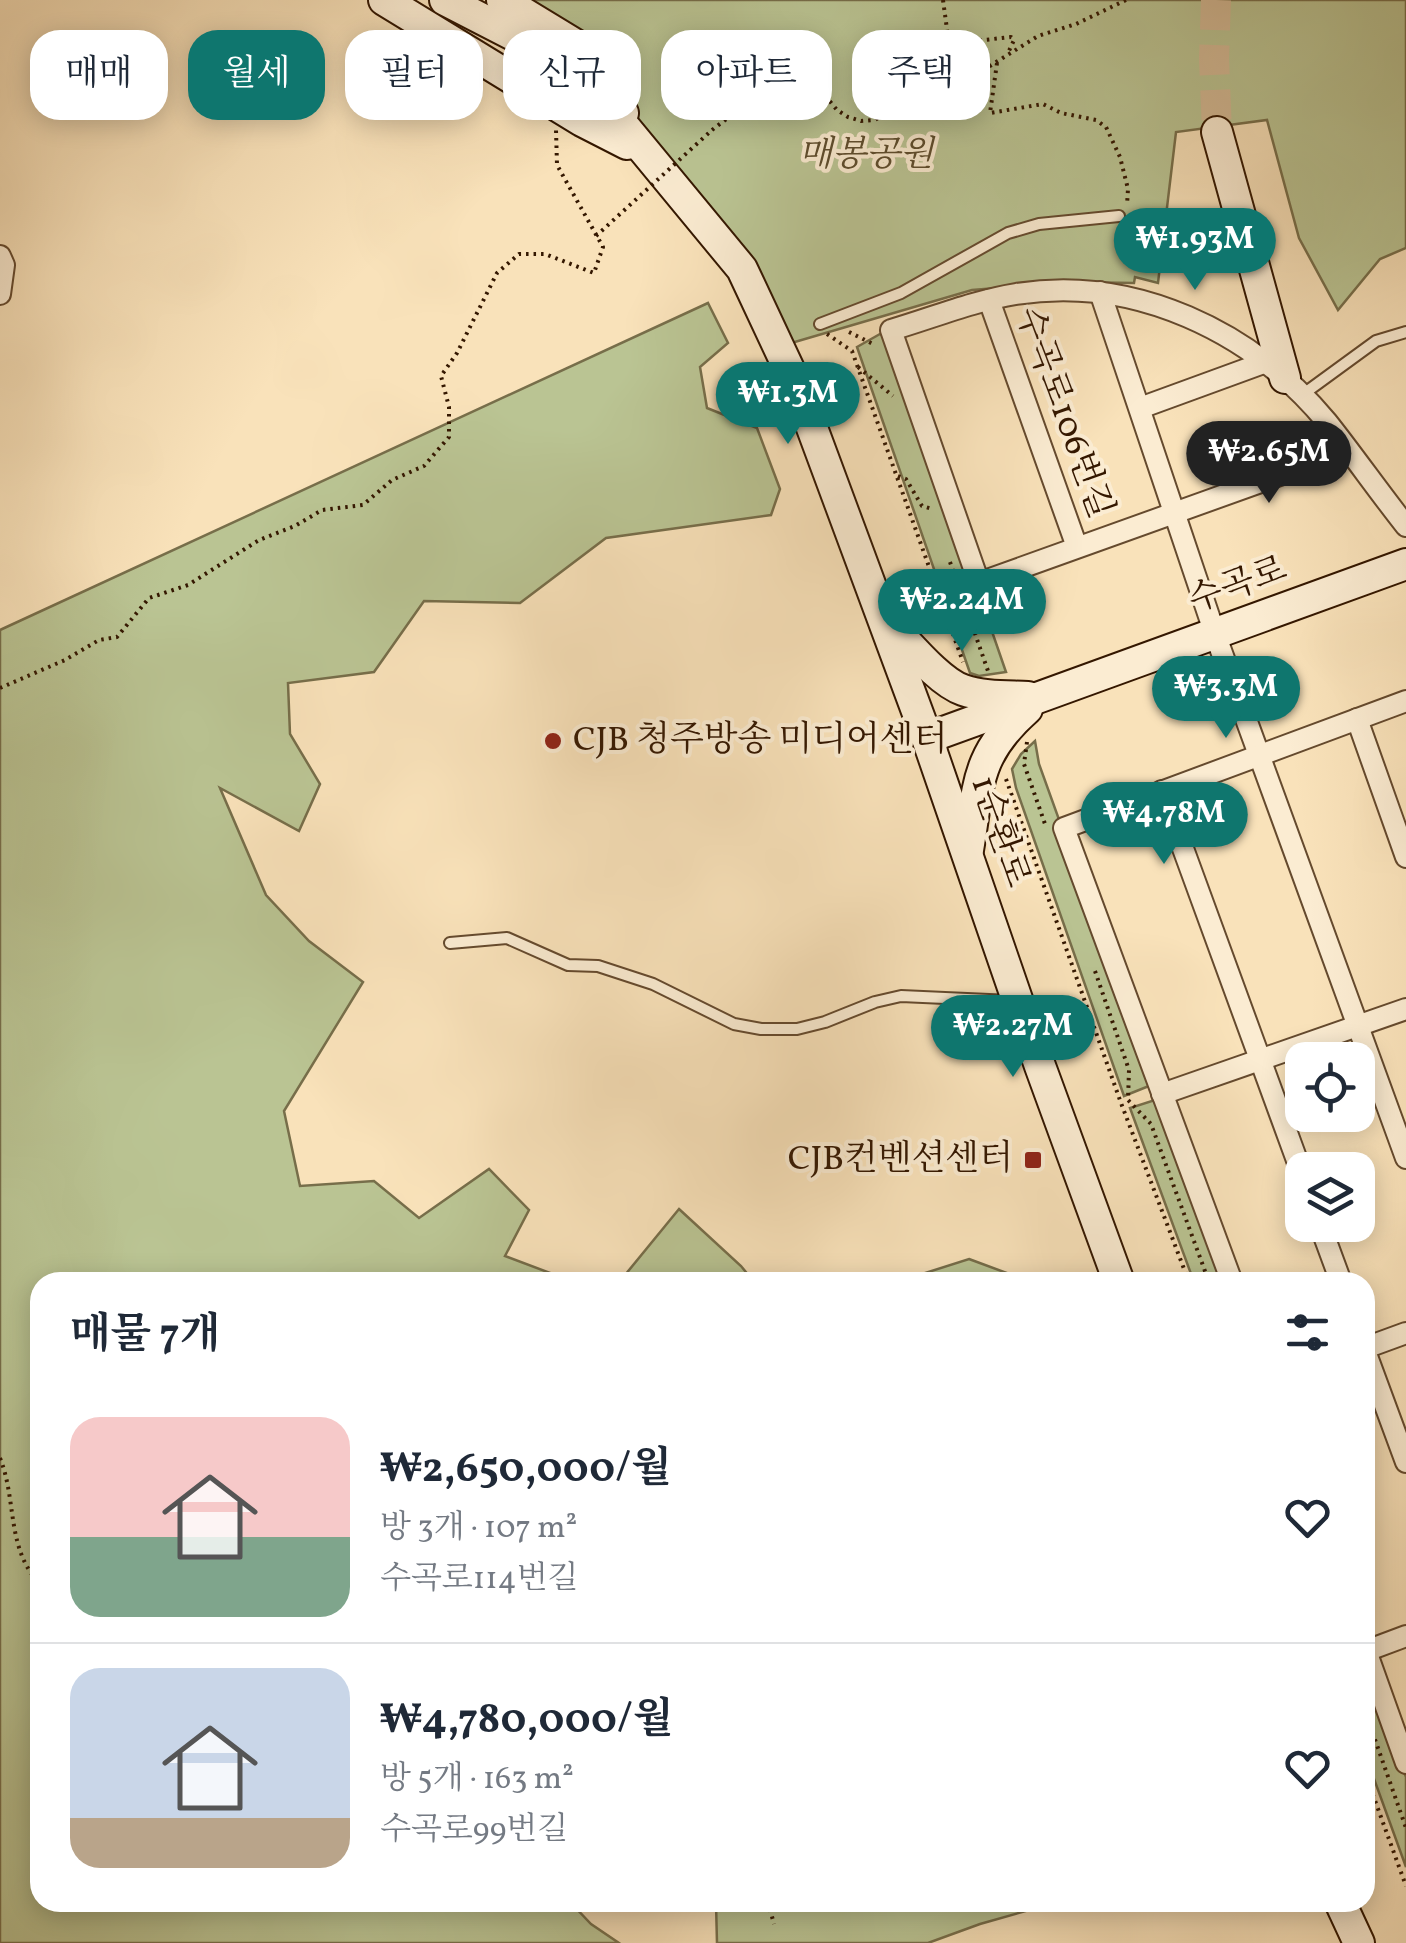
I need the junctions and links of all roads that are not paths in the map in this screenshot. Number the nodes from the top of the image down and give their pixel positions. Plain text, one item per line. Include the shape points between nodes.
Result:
1 (384, 0) edge
2 (445, 0) edge
3 (502, 0) edge
4 (1217, 132) tunnel mouth
5 (648, 154) junction
6 (1119, 216) road end
7 (0, 256) edge
8 (1100, 292) junction
9 (0, 294) edge
10 (989, 300) junction
11 (822, 327) road end
12 (1406, 332) edge
13 (1284, 378) junction
14 (1140, 408) junction
15 (1347, 450) junction
16 (1174, 512) junction
17 (1406, 526) edge
18 (1077, 548) junction
19 (1406, 564) edge
20 (882, 618) junction
21 (1215, 634) junction
22 (1041, 697) junction
23 (1406, 701) edge
24 (1358, 719) junction
25 (927, 738) junction
26 (1260, 755) junction
27 (1162, 792) junction
28 (967, 856) junction
29 (1406, 856) edge
30 (450, 943) dead end
31 (1017, 1000) junction
32 (1406, 1008) edge
33 (1358, 1025) junction
34 (1262, 1059) junction
35 (1162, 1094) junction
36 (1294, 1152) edge
37 (1406, 1158) edge
38 (1326, 1242) edge
39 (1116, 1272) edge
40 (1228, 1272) edge
41 (1337, 1272) edge
42 (1406, 1333) edge
43 (1375, 1346) edge
44 (1375, 1377) edge
45 (1406, 1462) edge
46 (1406, 1636) edge
47 (1375, 1647) edge
48 (1375, 1675) edge
49 (1406, 1763) edge
50 (1345, 1912) edge
51 (1359, 1943) edge

1 - 5 main road, 1순환로
2 - 5 main road, 1순환로 via 527,42
3 - 5 main road via 586,51
4 - 13 main road
5 - 20 main road, 1순환로 via 742,269 769,321
6 - 11 lane via 1008,233 901,293
7 - 9 street
8 - 10 street, 수곡로106번길
8 - 13 street, 수곡로106번길 via 1170,309 1220,333
8 - 14 street
10 - 18 street, 수곡로106번길
10 - 18 street, 수곡로106번길 via 883,337 979,583
12 - 13 lane
13 - 14 street
13 - 15 street, 수곡로106번길
14 - 16 street
15 - 16 street
15 - 17 street, 수곡로106번길
16 - 18 street
16 - 21 street
19 - 21 main road, 수곡로
20 - 22 main road via 961,690
20 - 25 main road, 1순환로
21 - 22 main road, 수곡로
21 - 26 street
22 - 25 main road, 수곡로
22 - 28 main road via 1003,730 987,756
23 - 24 street
24 - 26 street
24 - 29 street
25 - 28 main road, 1순환로
26 - 27 street
26 - 33 street
27 - 34 street
27 - 35 street via 1064,828
28 - 31 main road, 1순환로
30 - 31 lane via 508,938 568,965 598,966 653,984 734,1024 762,1029 798,1029 901,996
31 - 39 main road, 1순환로
32 - 33 street
33 - 34 street
33 - 37 street
34 - 35 street
34 - 36 street
35 - 40 street
38 - 41 street
42 - 43 street
44 - 45 street
46 - 47 street
48 - 49 street
50 - 51 main road

